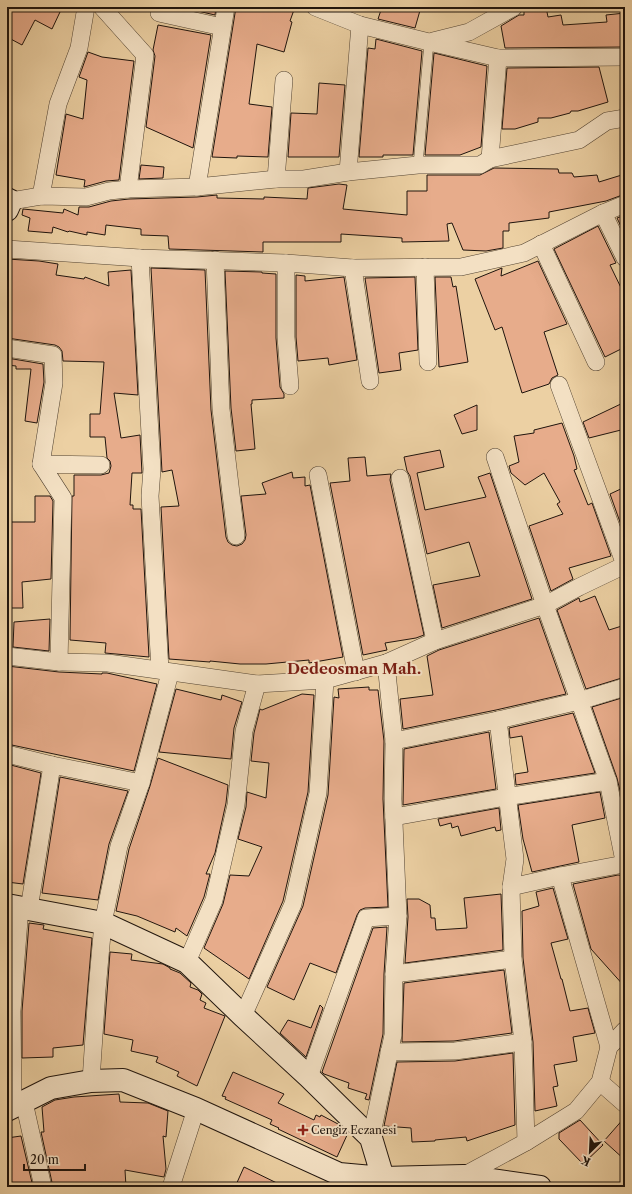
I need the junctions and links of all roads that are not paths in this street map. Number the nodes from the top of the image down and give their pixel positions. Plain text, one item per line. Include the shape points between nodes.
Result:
1 (86, 7) edge
2 (102, 7) edge
3 (226, 7) edge
4 (315, 7) edge
5 (514, 7) edge
6 (159, 12) dead end
7 (360, 25) junction
8 (222, 27) junction
9 (429, 42) junction
10 (625, 57) edge
11 (498, 58) junction
12 (284, 80) dead end
13 (625, 118) edge
14 (490, 159) junction
15 (418, 165) junction
16 (348, 172) junction
17 (276, 179) junction
18 (197, 187) junction
19 (128, 189) junction
20 (41, 196) junction
21 (8, 203) edge
22 (625, 204) edge
23 (602, 213) junction
24 (540, 244) junction
25 (7, 249) edge
26 (140, 258) junction
27 (625, 258) edge
28 (216, 260) junction
29 (286, 263) junction
30 (425, 267) junction
31 (353, 268) junction
32 (7, 348) edge
33 (428, 362) dead end
34 (596, 362) dead end
35 (370, 381) dead end
36 (559, 385) dead end
37 (290, 386) dead end
38 (495, 457) dead end
39 (41, 464) junction
40 (101, 465) dead end
41 (318, 475) dead end
42 (400, 478) dead end
43 (236, 536) dead end
44 (625, 565) edge
45 (545, 606) junction
46 (435, 641) junction
47 (7, 656) edge
48 (59, 662) junction
49 (386, 663) junction
50 (165, 671) junction
51 (356, 672) junction
52 (325, 680) junction
53 (257, 684) junction
54 (625, 687) edge
55 (579, 701) junction
56 (498, 720) junction
57 (394, 741) junction
58 (7, 754) edge
59 (52, 765) junction
60 (608, 781) junction
61 (141, 783) junction
62 (506, 797) junction
63 (394, 817) junction
64 (624, 865) edge
65 (560, 876) junction
66 (511, 887) junction
67 (19, 907) edge
68 (398, 916) junction
69 (103, 923) junction
70 (513, 959) junction
71 (187, 962) junction
72 (394, 974) junction
73 (243, 1016) junction
74 (625, 1030) edge
75 (523, 1042) junction
76 (609, 1047) junction
77 (389, 1052) junction
78 (309, 1077) junction
79 (91, 1080) junction
80 (600, 1082) junction
81 (625, 1104) edge
82 (15, 1106) edge
83 (196, 1109) junction
84 (371, 1138) junction
85 (526, 1142) junction
86 (383, 1178) junction
87 (461, 1181) edge
88 (43, 1187) edge
89 (171, 1187) edge
90 (540, 1187) edge

1 - 20 street via 79,48 58,104
2 - 19 street via 145,55
3 - 8 street
4 - 7 street
5 - 9 street via 469,32
6 - 8 street
7 - 9 street
7 - 16 street
8 - 18 street
9 - 11 street
9 - 15 lane
10 - 11 street
11 - 14 street
12 - 17 street
13 - 14 street via 607,121 579,140
14 - 15 street via 480,165
15 - 16 street
16 - 17 street via 304,179
17 - 18 street
18 - 19 street
19 - 20 street via 86,197
20 - 21 street
22 - 23 street
23 - 24 street
23 - 27 street
24 - 30 street via 524,253 461,266
24 - 34 street
25 - 26 street
26 - 28 street
26 - 50 street via 152,469 150,496
28 - 29 street
28 - 43 street via 221,409
29 - 31 street
29 - 37 street via 286,337
30 - 31 street
30 - 33 street
31 - 35 street
32 - 39 street via 53,355 54,383
36 - 44 street
38 - 45 street
39 - 40 street
39 - 48 street via 63,498
41 - 51 street
42 - 46 street
44 - 45 street
45 - 46 street
45 - 55 street
46 - 49 street
47 - 48 street
48 - 50 street via 108,663
49 - 51 street
49 - 57 street
50 - 53 street
50 - 61 street
51 - 52 street
52 - 53 street
52 - 73 street via 318,793 293,904
53 - 71 street via 244,731 236,805 214,900
54 - 55 street
55 - 56 street
55 - 60 street
56 - 57 street
56 - 62 street
57 - 63 street
58 - 59 street
59 - 61 street
59 - 67 street
60 - 62 street
60 - 64 street
61 - 69 street via 120,846
62 - 63 street
62 - 66 street via 515,860
63 - 68 street
64 - 65 street
65 - 66 street
65 - 76 street
66 - 70 street
67 - 69 street
67 - 82 street via 12,1011
68 - 72 street
68 - 78 street via 366,918
69 - 71 street
69 - 79 street
70 - 72 street
70 - 75 street
71 - 73 street
72 - 77 street via 393,1035
73 - 78 street
74 - 76 street
75 - 77 street via 455,1051
75 - 85 street
76 - 80 street
77 - 84 street
78 - 84 street
79 - 82 street via 51,1088
79 - 83 street via 123,1080
80 - 81 street
80 - 85 street via 576,1112
82 - 88 street
83 - 86 street via 339,1174
83 - 89 street
84 - 86 street
85 - 87 street
86 - 87 street
87 - 90 street

